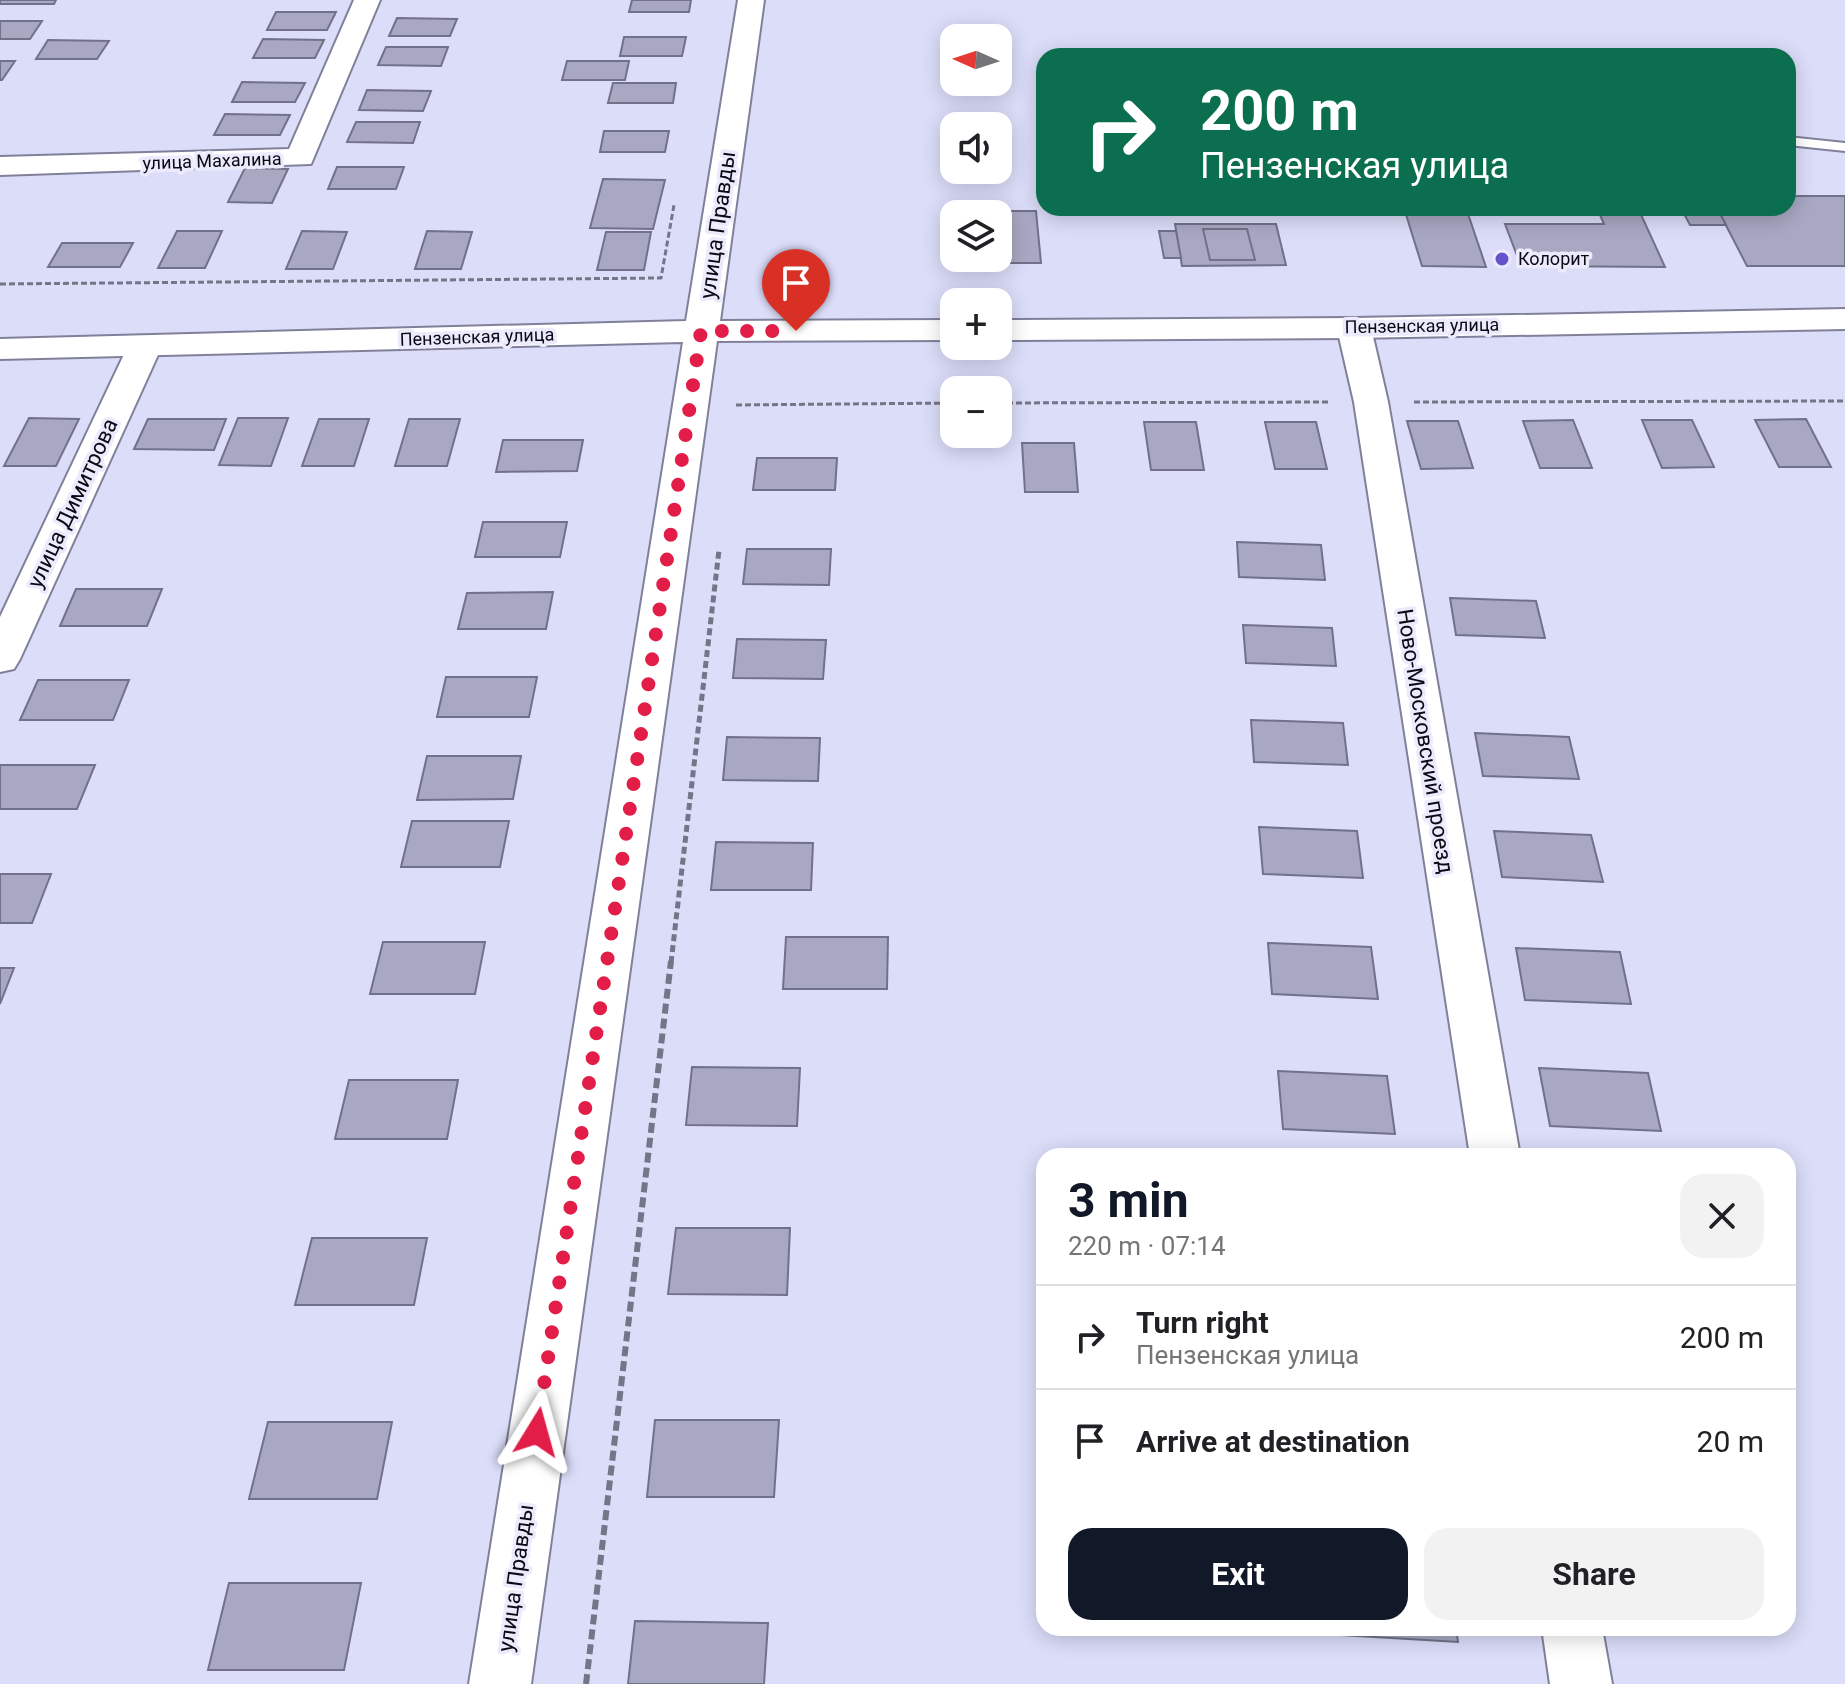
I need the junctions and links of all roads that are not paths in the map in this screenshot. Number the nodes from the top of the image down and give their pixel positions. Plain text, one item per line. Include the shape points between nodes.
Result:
1 (367, 0) edge
2 (751, 0) edge
3 (1796, 142) edge
4 (1845, 147) edge
5 (0, 166) edge
6 (1845, 319) edge
7 (1354, 328) junction
8 (940, 330) edge
9 (1012, 330) edge
10 (701, 331) junction
11 (145, 346) junction
12 (0, 349) edge
13 (0, 659) edge
14 (1494, 1148) edge
15 (1573, 1636) edge
16 (500, 1684) edge
17 (1581, 1684) edge

1 - 5 street, улица Махалина via 300,158
2 - 10 street, улица Правды
3 - 4 lane
6 - 7 street, Пензенская улица
7 - 9 street, Пензенская улица
7 - 14 street, Ново-Московский проезд via 1371,402
8 - 10 street, Пензенская улица
10 - 11 street, Пензенская улица
10 - 16 street, улица Правды
11 - 12 street, Пензенская улица
11 - 13 street, улица Димитрова
15 - 17 street

